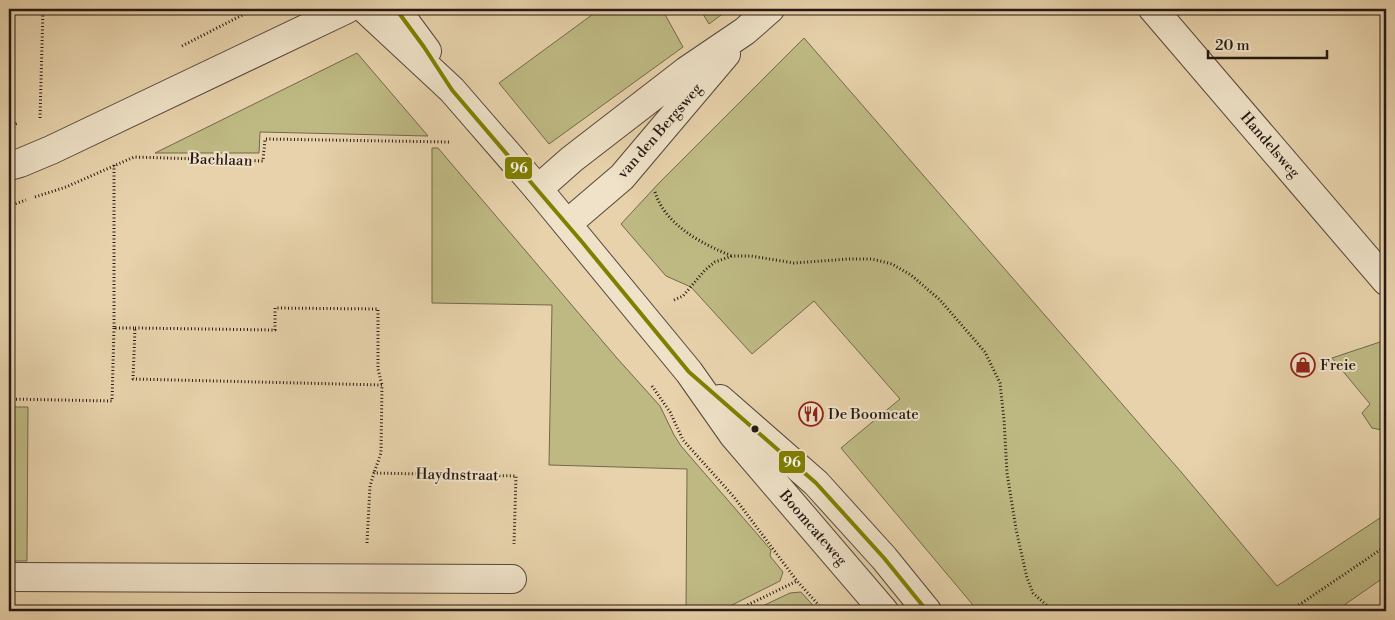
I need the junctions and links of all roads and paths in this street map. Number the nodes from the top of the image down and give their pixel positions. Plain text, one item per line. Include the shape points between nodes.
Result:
1 (43, 9) edge
2 (347, 9) edge
3 (364, 9) edge
4 (396, 9) edge
5 (770, 9) edge
6 (1154, 9) edge
7 (745, 31) junction
8 (452, 90) junction
9 (452, 142) dead end
10 (652, 142) junction
11 (51, 150) junction
12 (114, 165) junction
13 (9, 166) edge
14 (538, 189) junction
15 (9, 206) edge
16 (567, 224) junction
17 (732, 256) junction
18 (1386, 281) edge
19 (642, 314) junction
20 (114, 328) junction
21 (135, 328) junction
22 (689, 372) junction
23 (650, 383) dead end
24 (382, 385) junction
25 (9, 400) edge
26 (374, 473) junction
27 (1386, 546) edge
28 (9, 577) edge
29 (366, 579) junction
30 (512, 579) joint
31 (797, 581) junction
32 (735, 611) edge
33 (824, 611) edge
34 (884, 611) edge
35 (927, 611) edge
36 (1053, 611) edge
37 (1290, 611) edge

1 - 11 path via 39,117
2 - 11 street
3 - 8 street, Boomcateweg
4 - 8 street, Boomcateweg
5 - 7 street, van den Bergsweg
6 - 18 street, Handelsweg
7 - 10 street, van den Bergsweg
7 - 14 street, van den Bergsweg via 678,76
8 - 14 street, Boomcateweg
9 - 12 path, Bachlaan via 265,139 263,162 134,157
10 - 16 street, van den Bergsweg via 622,177
10 - 17 path via 648,169 656,197 676,224 705,245
11 - 13 street
12 - 15 path, Bachlaan via 66,187
12 - 20 path
14 - 16 street, Boomcateweg
16 - 19 street, Boomcateweg
17 - 19 path via 704,270 683,296
17 - 36 path via 794,263 848,259 892,264 911,275 940,300 966,328 985,352 1000,383 1008,473 1026,578 1033,593
19 - 22 street, Boomcateweg
20 - 21 path
20 - 25 path via 112,401
21 - 24 path via 133,379
21 - 24 path via 275,330 275,308 378,309 378,369
22 - 34 street, Boomcateweg via 734,436
22 - 35 street, Boomcateweg via 816,483
23 - 31 path via 670,412 683,440 734,497
24 - 26 path via 381,453
26 - 29 path via 370,486
26 - 30 path, Haydnstraat via 516,476
27 - 37 path
28 - 29 street
29 - 30 street
31 - 32 path
31 - 33 path

